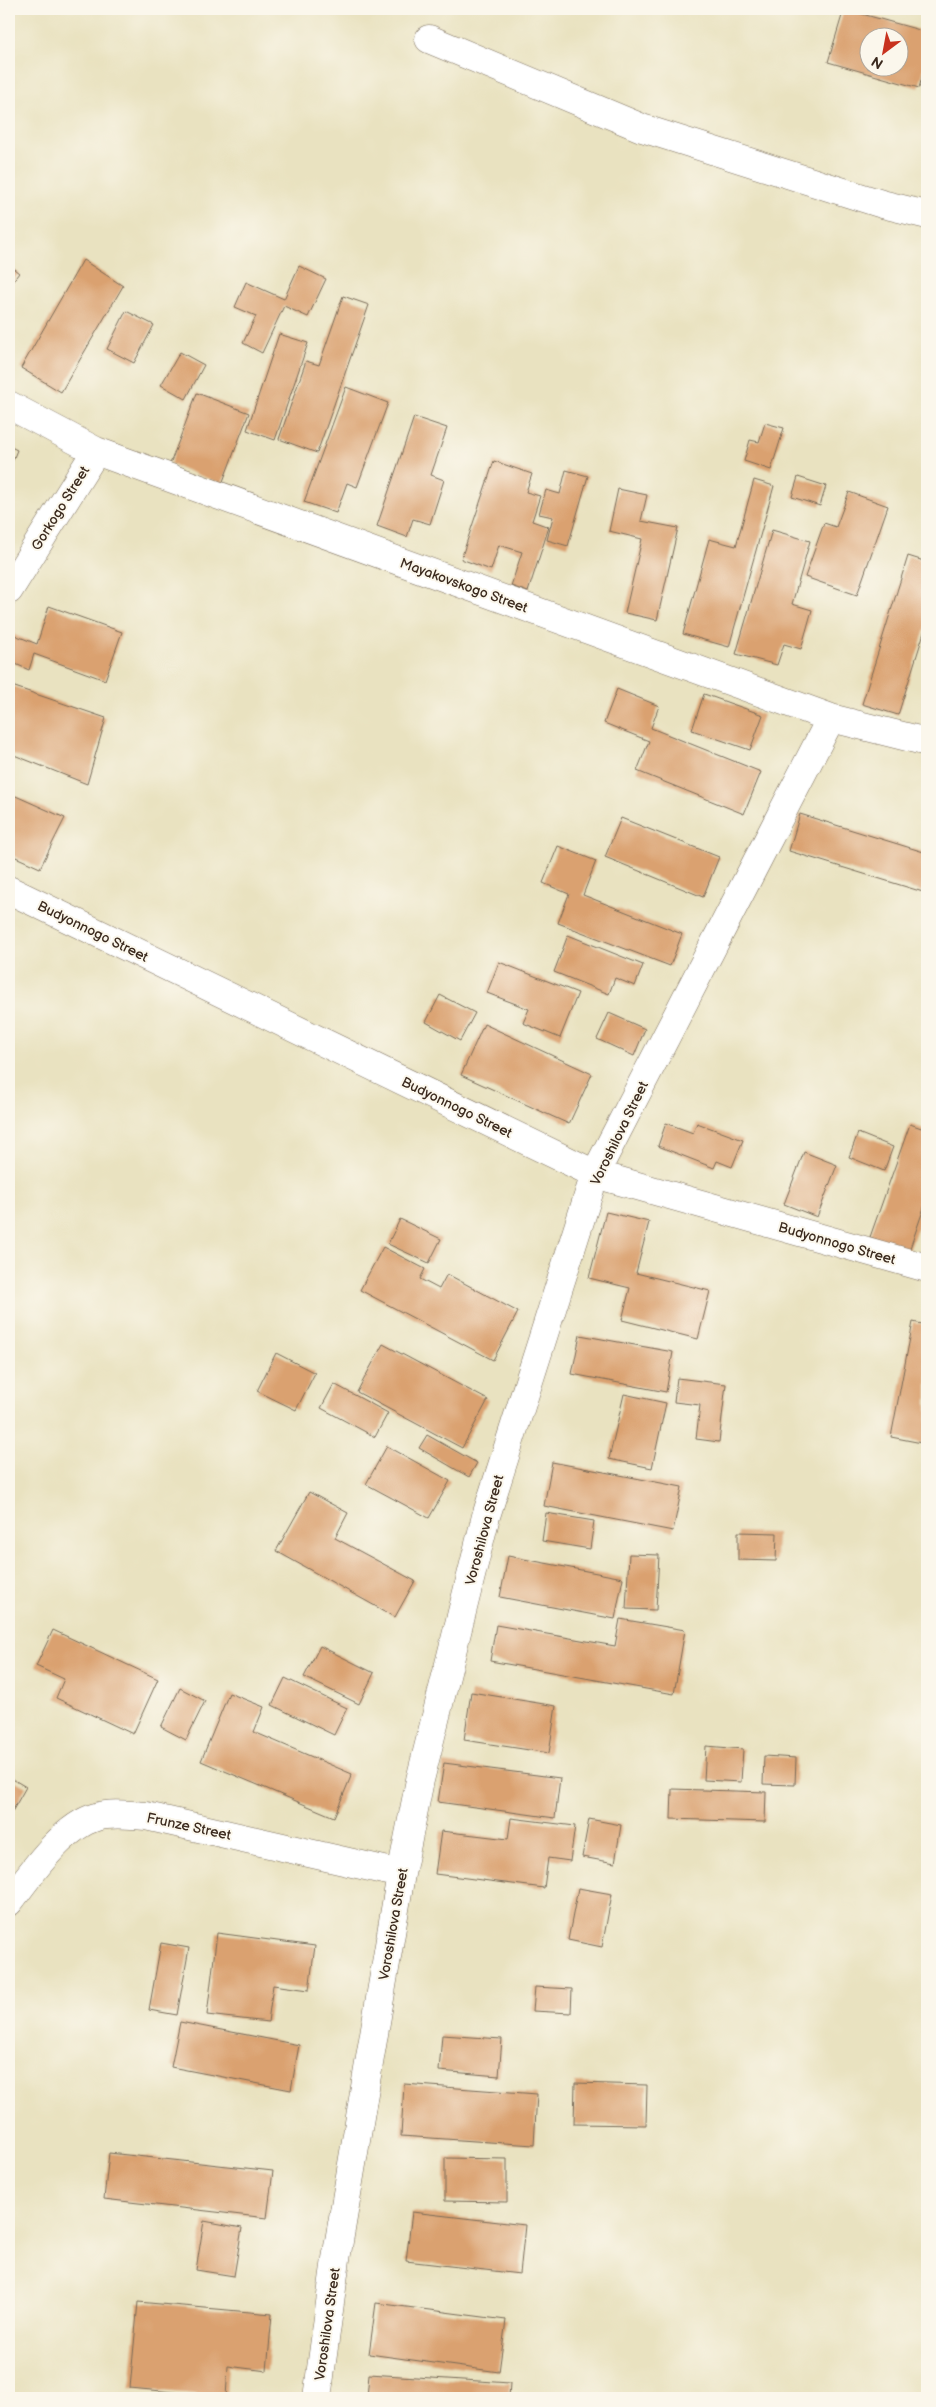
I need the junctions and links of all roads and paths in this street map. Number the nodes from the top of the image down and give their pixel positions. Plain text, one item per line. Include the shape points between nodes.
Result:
1 (429, 39) dead end
2 (927, 215) edge
3 (9, 405) edge
4 (96, 451) junction
5 (9, 590) edge
6 (831, 718) junction
7 (927, 742) edge
8 (9, 890) edge
9 (596, 1174) junction
10 (927, 1268) edge
11 (401, 1874) junction
12 (9, 1902) edge
13 (317, 2398) edge

1 - 2 street via 642,128 882,204
3 - 4 street, Mayakovskogo Street
4 - 5 street, Gorkogo Street
4 - 6 street, Mayakovskogo Street
6 - 7 street, Mayakovskogo Street
6 - 9 street, Voroshilova Street
8 - 9 street, Budyonnogo Street
9 - 10 street, Budyonnogo Street
9 - 11 street, Voroshilova Street via 486,1516 420,1780
11 - 12 street, Frunze Street via 146,1816 116,1815 96,1817 76,1828 48,1851
11 - 13 street, Voroshilova Street via 336,2259

